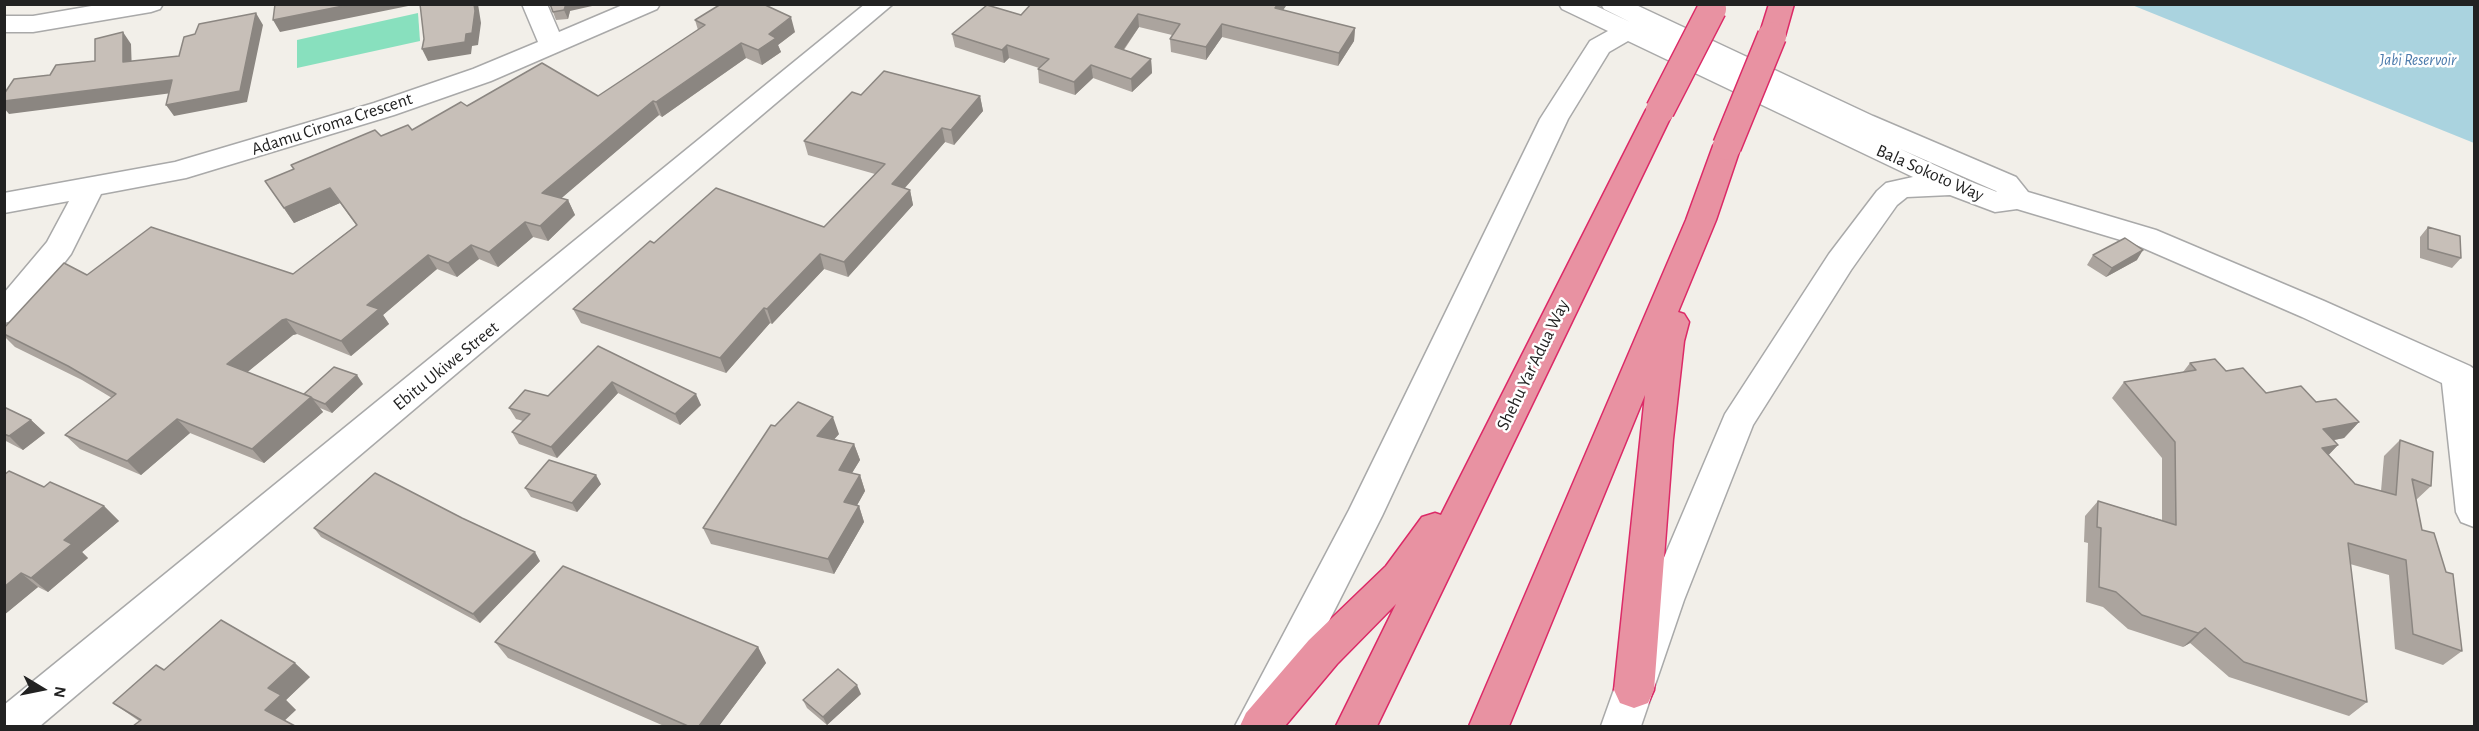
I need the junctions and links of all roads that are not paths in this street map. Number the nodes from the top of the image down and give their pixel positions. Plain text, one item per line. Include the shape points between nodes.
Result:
1 (61, 4) edge
2 (151, 4) edge
3 (534, 4) edge
4 (648, 4) edge
5 (881, 4) edge
6 (1782, 4) edge
7 (1713, 7) edge
8 (4, 8) edge
9 (1592, 8) edge
10 (4, 24) edge
11 (1625, 31) junction
12 (1677, 35) junction
13 (552, 45) junction
14 (1599, 47) junction
15 (1863, 122) junction
16 (1898, 160) junction
17 (90, 188) junction
18 (1959, 188) junction
19 (1887, 198) junction
20 (2013, 198) junction
21 (4, 203) edge
22 (1701, 220) junction
23 (4, 312) edge
24 (1532, 367) junction
25 (2466, 379) edge
26 (2475, 512) edge
27 (1634, 690) junction
28 (10, 726) edge
29 (1255, 726) edge
30 (1260, 726) edge
31 (1356, 726) edge
32 (1489, 726) edge
33 (1621, 726) edge

1 - 8 street
2 - 10 street via 33,24
3 - 13 street
4 - 13 street, Adamu Ciroma Crescent
5 - 28 street, Ebitu Ukiwe Street
6 - 22 highway, bridge
7 - 24 highway, Shehu Yar'Adua Way, bridge
9 - 11 street, Bala Sokoto Way
9 - 12 street, Bala Sokoto Way
9 - 14 street via 1601,31
11 - 12 street via 1650,29
11 - 14 street
11 - 16 street, Bala Sokoto Way
12 - 15 street, Bala Sokoto Way
13 - 17 street, Adamu Ciroma Crescent via 482,75 268,145 176,171
14 - 29 street via 1554,119 1364,516
15 - 16 street via 1887,139
15 - 20 street, Bala Sokoto Way via 2006,184
16 - 18 street, Bala Sokoto Way
16 - 19 street
17 - 21 street, Adamu Ciroma Crescent
17 - 23 street via 60,247
18 - 19 street via 1907,187 1896,189
18 - 20 street, Bala Sokoto Way via 1995,202
19 - 27 street via 1793,331 1737,423 1665,600
20 - 25 street via 2145,237
22 - 27 highway via 1668,341
22 - 32 highway
24 - 30 highway via 1419,552 1323,652
24 - 31 highway, Shehu Yar'Adua Way
25 - 26 street
27 - 33 street

